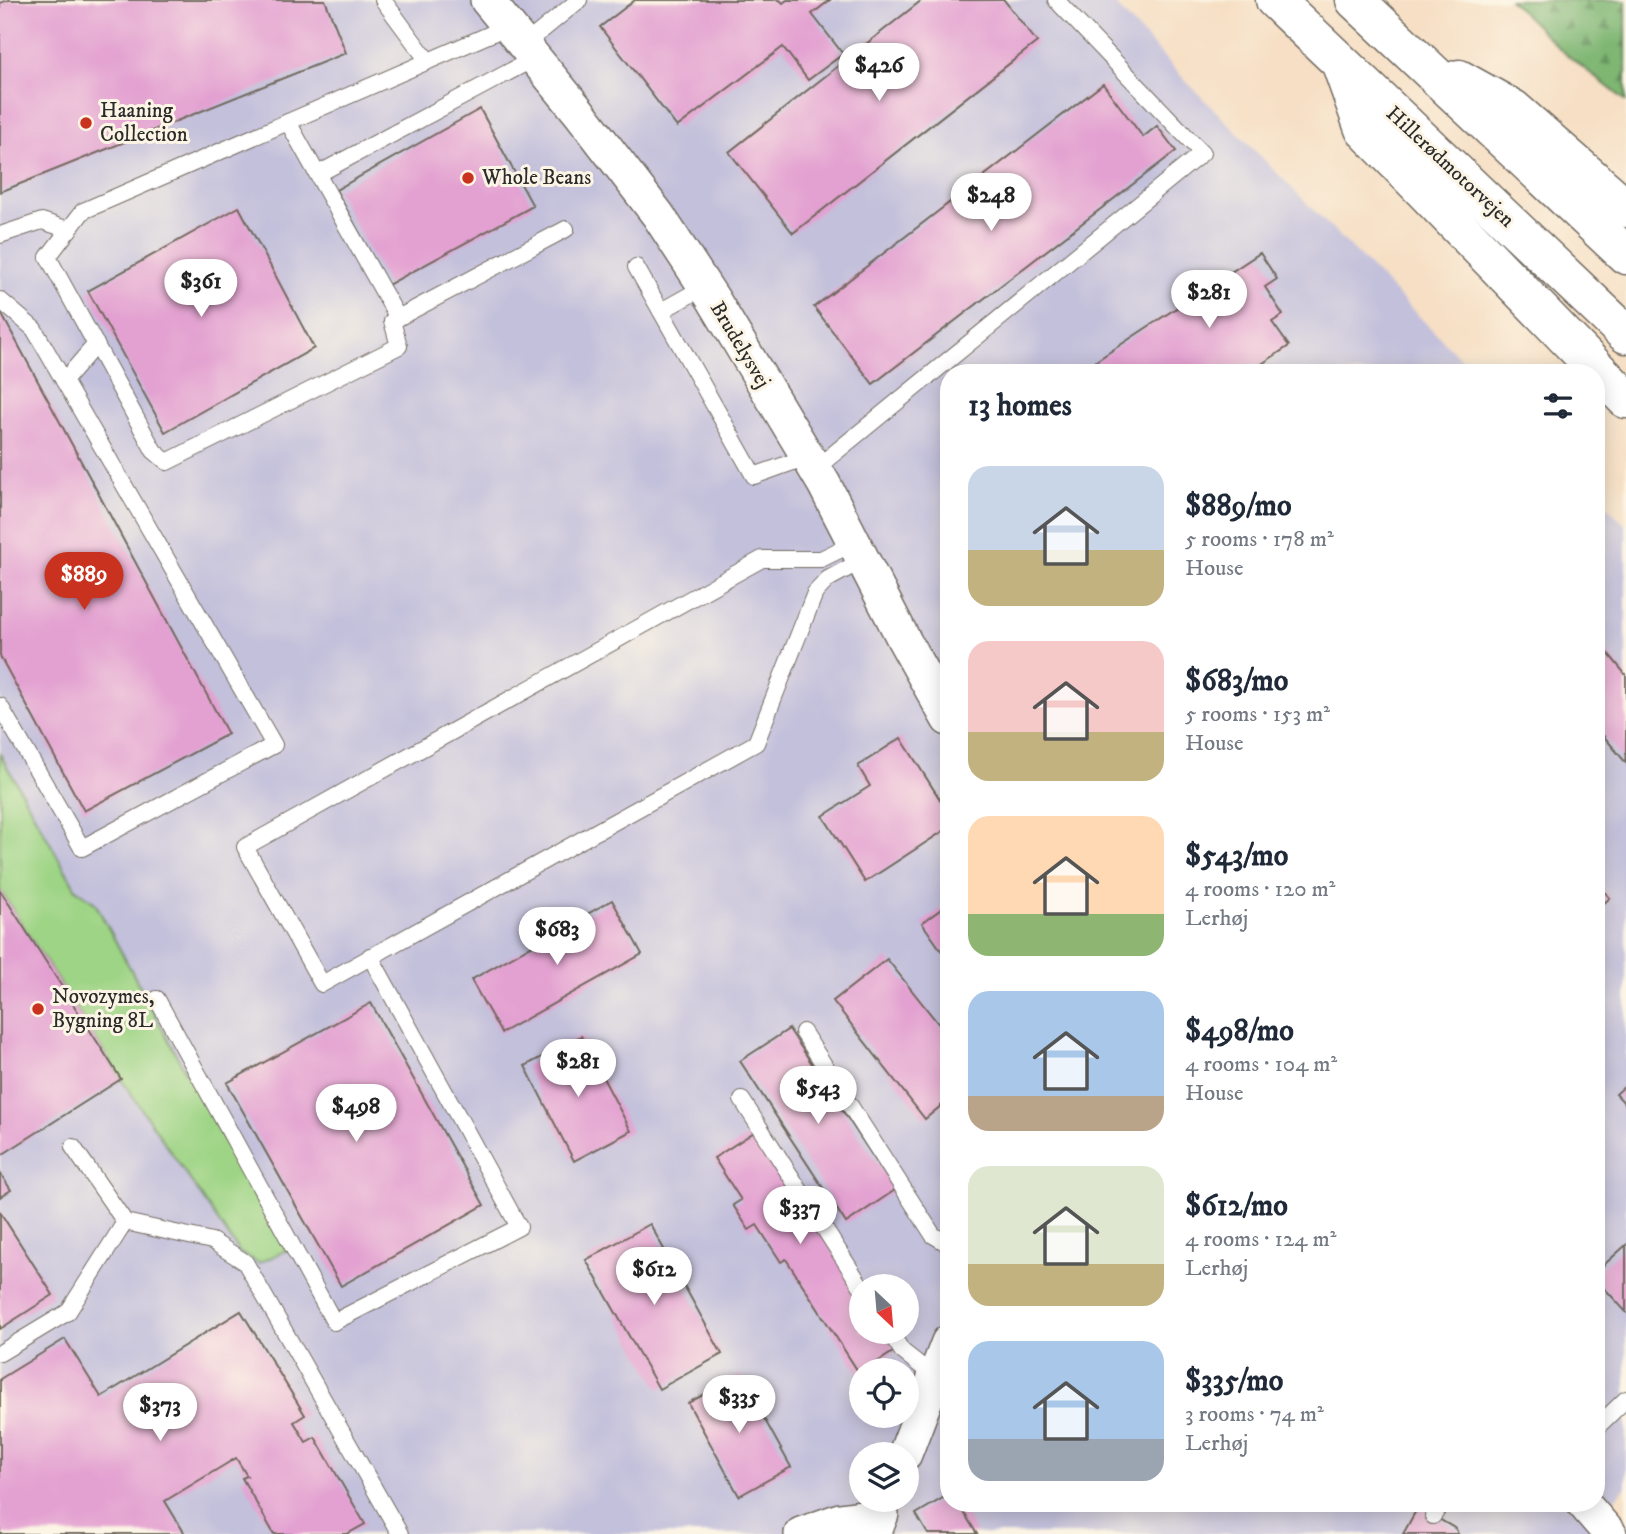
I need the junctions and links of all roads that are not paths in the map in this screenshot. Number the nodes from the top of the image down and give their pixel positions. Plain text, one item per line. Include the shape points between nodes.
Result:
1 (383, 0) edge
2 (487, 0) edge
3 (579, 0) edge
4 (1056, 0) edge
5 (1275, 0) edge
6 (1354, 0) edge
7 (522, 43) junction
8 (1405, 50) junction
9 (428, 61) junction
10 (1342, 64) junction
11 (288, 122) junction
12 (318, 174) junction
13 (1626, 208) edge
14 (566, 229) dead end
15 (69, 230) junction
16 (0, 235) edge
17 (1626, 255) edge
18 (636, 267) dead end
19 (704, 287) junction
20 (0, 300) edge
21 (661, 312) junction
22 (398, 318) junction
23 (1626, 334) edge
24 (96, 344) junction
25 (1591, 364) edge
26 (1605, 378) edge
27 (64, 381) junction
28 (1626, 400) edge
29 (811, 463) junction
30 (859, 552) junction
31 (940, 704) edge
32 (0, 706) edge
33 (370, 956) junction
34 (157, 999) dead end
35 (803, 1032) dead end
36 (742, 1100) dead end
37 (73, 1147) dead end
38 (125, 1222) junction
39 (940, 1239) edge
40 (853, 1274) edge
41 (898, 1344) edge
42 (0, 1353) edge
43 (940, 1364) edge
44 (935, 1377) junction
45 (1626, 1399) edge
46 (1605, 1419) edge
47 (910, 1442) edge
48 (1591, 1512) edge
49 (881, 1516) edge
50 (400, 1534) edge
51 (801, 1534) edge
52 (1610, 1534) edge

1 - 9 lane
2 - 7 street, Brudelysvej
3 - 7 lane
4 - 29 lane via 1202,153
5 - 10 highway, Hillerødmotorvejen
6 - 8 highway
7 - 9 lane
7 - 12 lane
7 - 19 street, Brudelysvej via 658,215
8 - 13 highway via 1513,109
8 - 17 highway
9 - 11 lane
10 - 23 highway, Hillerødmotorvejen
10 - 25 highway via 1364,129
11 - 12 lane
11 - 15 lane via 83,211
12 - 22 lane
14 - 22 lane
15 - 16 lane via 42,221
15 - 24 lane via 48,257
18 - 21 lane
19 - 21 lane
19 - 29 street, Brudelysvej
20 - 27 lane via 34,330
21 - 29 lane via 754,476
22 - 24 lane via 392,321 399,346 167,462 154,452
24 - 27 lane
26 - 28 highway
27 - 32 lane via 274,745 82,848
29 - 30 street, Brudelysvej
30 - 31 street, Brudelysvej
30 - 33 lane via 815,593 756,743
30 - 33 lane via 821,559 762,559 245,847 321,984
33 - 34 lane via 519,1227 334,1322
35 - 39 lane via 933,1235
36 - 40 lane
37 - 38 lane
38 - 42 lane via 68,1312
38 - 50 lane via 212,1241 245,1262
41 - 44 lane
43 - 44 street
44 - 47 street
45 - 46 lane
48 - 52 street
49 - 51 street via 840,1520

